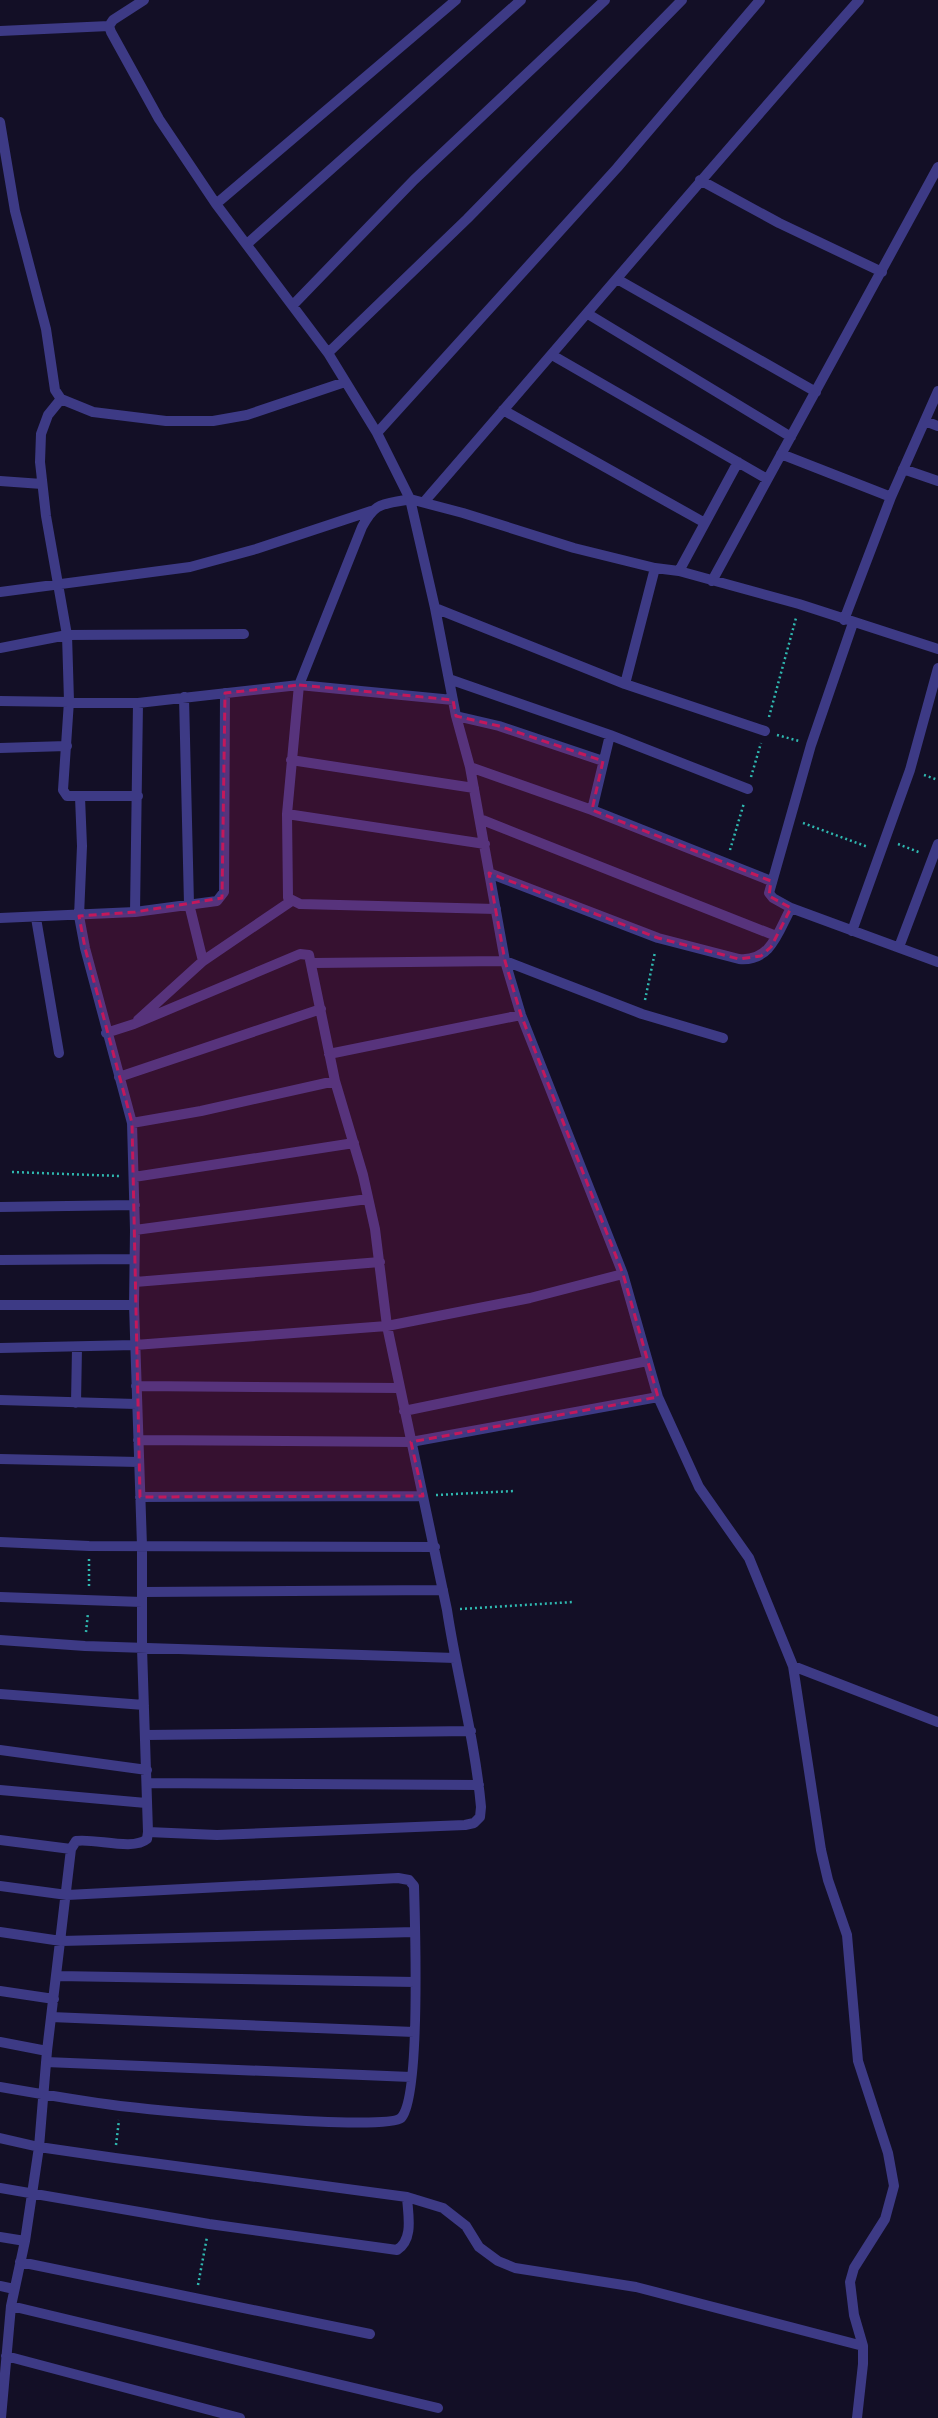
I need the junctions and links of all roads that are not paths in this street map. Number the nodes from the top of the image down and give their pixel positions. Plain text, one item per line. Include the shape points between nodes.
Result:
1 (144, 0) edge
2 (456, 0) edge
3 (521, 0) edge
4 (605, 0) edge
5 (682, 0) edge
6 (760, 0) edge
7 (859, 0) edge
8 (109, 26) junction
9 (0, 30) edge
10 (0, 122) edge
11 (938, 167) edge
12 (700, 180) junction
13 (216, 204) junction
14 (247, 244) junction
15 (882, 272) junction
16 (617, 279) junction
17 (293, 305) junction
18 (588, 314) junction
19 (328, 353) junction
20 (552, 355) junction
21 (345, 382) junction
22 (938, 391) edge
23 (816, 392) junction
24 (61, 399) junction
25 (504, 410) junction
26 (925, 421) junction
27 (938, 426) edge
28 (377, 433) junction
29 (791, 436) junction
30 (781, 454) junction
31 (738, 462) junction
32 (903, 469) junction
33 (767, 479) junction
34 (0, 481) edge
35 (938, 481) edge
36 (42, 484) junction
37 (891, 497) junction
38 (410, 499) junction
39 (424, 502) junction
40 (371, 511) junction
41 (705, 523) junction
42 (656, 568) junction
43 (679, 571) junction
44 (712, 581) junction
45 (58, 585) junction
46 (0, 592) edge
47 (436, 608) junction
48 (848, 621) junction
49 (244, 634) dead end
50 (67, 635) junction
51 (0, 648) edge
52 (938, 649) edge
53 (938, 668) edge
54 (449, 679) junction
55 (625, 684) junction
56 (299, 685) junction
57 (225, 693) junction
58 (184, 697) junction
59 (453, 700) junction
60 (0, 701) edge
61 (69, 701) junction
62 (138, 702) junction
63 (456, 716) junction
64 (765, 731) road end
65 (610, 735) junction
66 (67, 746) junction
67 (0, 748) edge
68 (291, 760) junction
69 (603, 761) junction
70 (470, 768) junction
71 (474, 788) junction
72 (748, 789) road end
73 (138, 796) junction
74 (80, 797) junction
75 (592, 810) junction
76 (287, 814) junction
77 (480, 819) junction
78 (485, 844) junction
79 (938, 844) edge
80 (489, 873) junction
81 (771, 881) junction
82 (290, 902) junction
83 (188, 904) junction
84 (791, 908) junction
85 (496, 909) junction
86 (135, 912) junction
87 (79, 916) junction
88 (0, 918) edge
89 (36, 918) junction
90 (852, 931) junction
91 (776, 936) junction
92 (899, 947) junction
93 (203, 961) junction
94 (505, 961) junction
95 (938, 962) edge
96 (313, 963) junction
97 (320, 1010) junction
98 (521, 1014) junction
99 (134, 1024) junction
100 (106, 1033) junction
101 (723, 1038) dead end
102 (59, 1053) dead end
103 (329, 1054) junction
104 (119, 1077) junction
105 (335, 1081) junction
106 (132, 1123) junction
107 (354, 1143) junction
108 (134, 1177) junction
109 (368, 1199) junction
110 (135, 1205) junction
111 (0, 1207) edge
112 (135, 1230) junction
113 (134, 1259) junction
114 (0, 1260) edge
115 (380, 1262) junction
116 (623, 1274) junction
117 (135, 1282) junction
118 (0, 1305) edge
119 (134, 1305) junction
120 (387, 1326) junction
121 (135, 1345) junction
122 (0, 1348) edge
123 (76, 1348) junction
124 (647, 1362) junction
125 (136, 1386) junction
126 (399, 1388) junction
127 (658, 1398) junction
128 (0, 1400) edge
129 (76, 1403) junction
130 (136, 1404) junction
131 (404, 1411) junction
132 (138, 1440) junction
133 (411, 1442) junction
134 (0, 1459) edge
135 (139, 1462) junction
136 (423, 1496) junction
137 (140, 1497) junction
138 (0, 1542) edge
139 (142, 1546) junction
140 (435, 1548) junction
141 (443, 1590) junction
142 (0, 1597) edge
143 (142, 1597) junction
144 (0, 1640) edge
145 (142, 1648) junction
146 (454, 1658) junction
147 (793, 1666) junction
148 (0, 1694) edge
149 (144, 1705) junction
150 (938, 1722) edge
151 (471, 1731) junction
152 (146, 1736) junction
153 (0, 1750) edge
154 (147, 1770) junction
155 (147, 1783) junction
156 (479, 1785) junction
157 (0, 1790) edge
158 (146, 1803) junction
159 (148, 1832) junction
160 (0, 1840) edge
161 (71, 1849) junction
162 (0, 1886) edge
163 (67, 1895) junction
164 (0, 1932) edge
165 (416, 1932) junction
166 (61, 1941) junction
167 (56, 1976) junction
168 (415, 1982) junction
169 (0, 1991) edge
170 (54, 1999) junction
171 (52, 2017) junction
172 (414, 2032) junction
173 (0, 2042) edge
174 (47, 2052) junction
175 (46, 2062) junction
176 (411, 2077) junction
177 (0, 2087) edge
178 (44, 2095) junction
179 (0, 2138) edge
180 (39, 2147) junction
181 (0, 2188) edge
182 (32, 2195) junction
183 (407, 2197) junction
184 (0, 2237) edge
185 (25, 2241) junction
186 (20, 2262) junction
187 (0, 2286) edge
188 (14, 2289) junction
189 (11, 2306) junction
190 (370, 2334) dead end
191 (862, 2346) junction
192 (6, 2356) junction
193 (438, 2408) dead end
194 (1, 2418) edge
195 (240, 2418) edge
196 (857, 2418) edge

1 - 8 street via 113,20
2 - 13 street
3 - 14 street
4 - 17 street via 414,180
5 - 19 street via 467,219
6 - 28 street via 618,168
7 - 12 street
8 - 9 street
8 - 13 street via 159,119
10 - 24 street via 14,211 46,329 55,390
11 - 15 street
12 - 15 street via 779,223
12 - 16 street
13 - 14 street
14 - 17 street
15 - 23 street
16 - 18 street
16 - 23 street
17 - 19 street
18 - 20 street
18 - 29 street
19 - 21 street
20 - 25 street
20 - 31 street
21 - 24 street via 247,415 213,421 166,421 93,412
21 - 28 street
22 - 26 street
23 - 29 street
24 - 36 street via 48,415 42,434
25 - 39 street
25 - 41 street
26 - 27 street
26 - 32 street
28 - 38 street
29 - 30 street
30 - 33 street
30 - 37 street
31 - 33 street
31 - 41 street
32 - 35 street
32 - 37 street
33 - 44 street
34 - 36 street
36 - 45 street
37 - 48 street
38 - 39 street
38 - 40 street via 379,506
38 - 47 street
39 - 42 street via 574,548
40 - 45 street via 256,549 198,565
40 - 56 street via 362,527
41 - 43 street
42 - 43 street
42 - 55 street
43 - 44 street
44 - 48 street via 799,604
45 - 46 street
45 - 50 street
47 - 54 street
47 - 55 street
48 - 52 street
48 - 81 street
49 - 50 street
50 - 51 street
50 - 61 street
53 - 90 street via 910,770
54 - 59 street
54 - 65 street
55 - 64 street
56 - 57 street
56 - 59 street
56 - 68 street
57 - 58 street
57 - 83 street via 224,892 217,901
58 - 62 street
58 - 83 street
59 - 63 street
60 - 61 street
61 - 62 street
61 - 66 street
62 - 73 street
63 - 69 street via 499,726
63 - 70 street
65 - 69 street
65 - 72 street
66 - 67 street
66 - 74 street via 63,790 67,796
68 - 71 street
68 - 76 street
69 - 75 street
70 - 71 street
70 - 75 street
71 - 77 street
73 - 74 street
73 - 86 street
74 - 87 street via 82,846
75 - 81 street
76 - 78 street
76 - 82 street
77 - 78 street
77 - 91 street
78 - 80 street
79 - 92 street
80 - 85 street
80 - 91 street via 658,938 739,959 751,960 761,956 771,947
81 - 84 street via 770,896
82 - 85 street
82 - 93 street
83 - 86 street
83 - 93 street
84 - 90 street
84 - 91 street
85 - 94 street
86 - 87 street
87 - 89 street
87 - 100 street via 84,948
88 - 89 street
89 - 102 street
90 - 92 street
92 - 95 street
93 - 99 street
94 - 96 street
94 - 98 street
94 - 101 street via 642,1014
96 - 97 street
96 - 99 street via 309,955 300,954
97 - 103 street
97 - 104 street
98 - 103 street
98 - 116 street
99 - 100 street
100 - 104 street
103 - 105 street
104 - 106 street
105 - 106 street via 201,1111
105 - 107 street
106 - 108 street
107 - 108 street
107 - 109 street
108 - 110 street
109 - 112 street
109 - 115 street
110 - 111 street
110 - 112 street
112 - 113 street
113 - 114 street
113 - 117 street
115 - 117 street
115 - 120 street
116 - 120 street via 530,1298
116 - 124 street
117 - 119 street
118 - 119 street
119 - 121 street
120 - 121 street
120 - 126 street
121 - 123 street
121 - 125 street
122 - 123 street
123 - 129 street
124 - 127 street
124 - 131 street
125 - 126 street
125 - 130 street
126 - 131 street
127 - 133 street
127 - 147 street via 699,1486 749,1558
128 - 129 street
129 - 130 street
130 - 132 street
131 - 133 street
132 - 133 street
132 - 135 street
133 - 136 street
134 - 135 street
135 - 137 street
136 - 137 street
136 - 140 street
137 - 139 street
138 - 139 street
139 - 140 street
139 - 143 street
140 - 141 street
141 - 143 street
141 - 146 street
142 - 143 street via 88,1601
143 - 145 street
144 - 145 street
145 - 146 street
145 - 149 street
146 - 151 street
147 - 150 street
147 - 191 street via 821,1850 828,1880 847,1935 858,2061 886,2146 894,2186 885,2219 854,2268 850,2282 854,2315
148 - 149 street
149 - 152 street
151 - 152 street
151 - 156 street
152 - 154 street
153 - 154 street
154 - 155 street
155 - 156 street
155 - 158 street
156 - 159 street via 480,1817 465,1825 217,1835
157 - 158 street
158 - 159 street
159 - 161 street via 147,1839 137,1844 87,1839 76,1841
160 - 161 street
161 - 163 street
162 - 163 street
163 - 165 street via 398,1878 409,1880 414,1886
163 - 166 street
164 - 166 street
165 - 166 street
165 - 168 street
166 - 167 street
167 - 168 street
167 - 170 street
168 - 172 street
169 - 170 street
170 - 171 street
171 - 172 street
171 - 174 street
172 - 176 street
173 - 174 street
174 - 175 street
175 - 176 street
175 - 178 street
176 - 178 street via 407,2106 401,2118 390,2122 331,2122 121,2106
177 - 178 street
178 - 180 street
179 - 180 street
180 - 182 street
180 - 183 street
181 - 182 street
182 - 183 street via 209,2224 397,2250 404,2246 408,2239
182 - 185 street
183 - 191 street via 443,2208 466,2226 479,2247 498,2262 515,2268 636,2287
184 - 185 street
185 - 186 street
186 - 188 street
186 - 190 street
187 - 188 street
188 - 189 street
189 - 192 street
189 - 193 street
191 - 196 street via 863,2364
192 - 194 street
192 - 195 street

